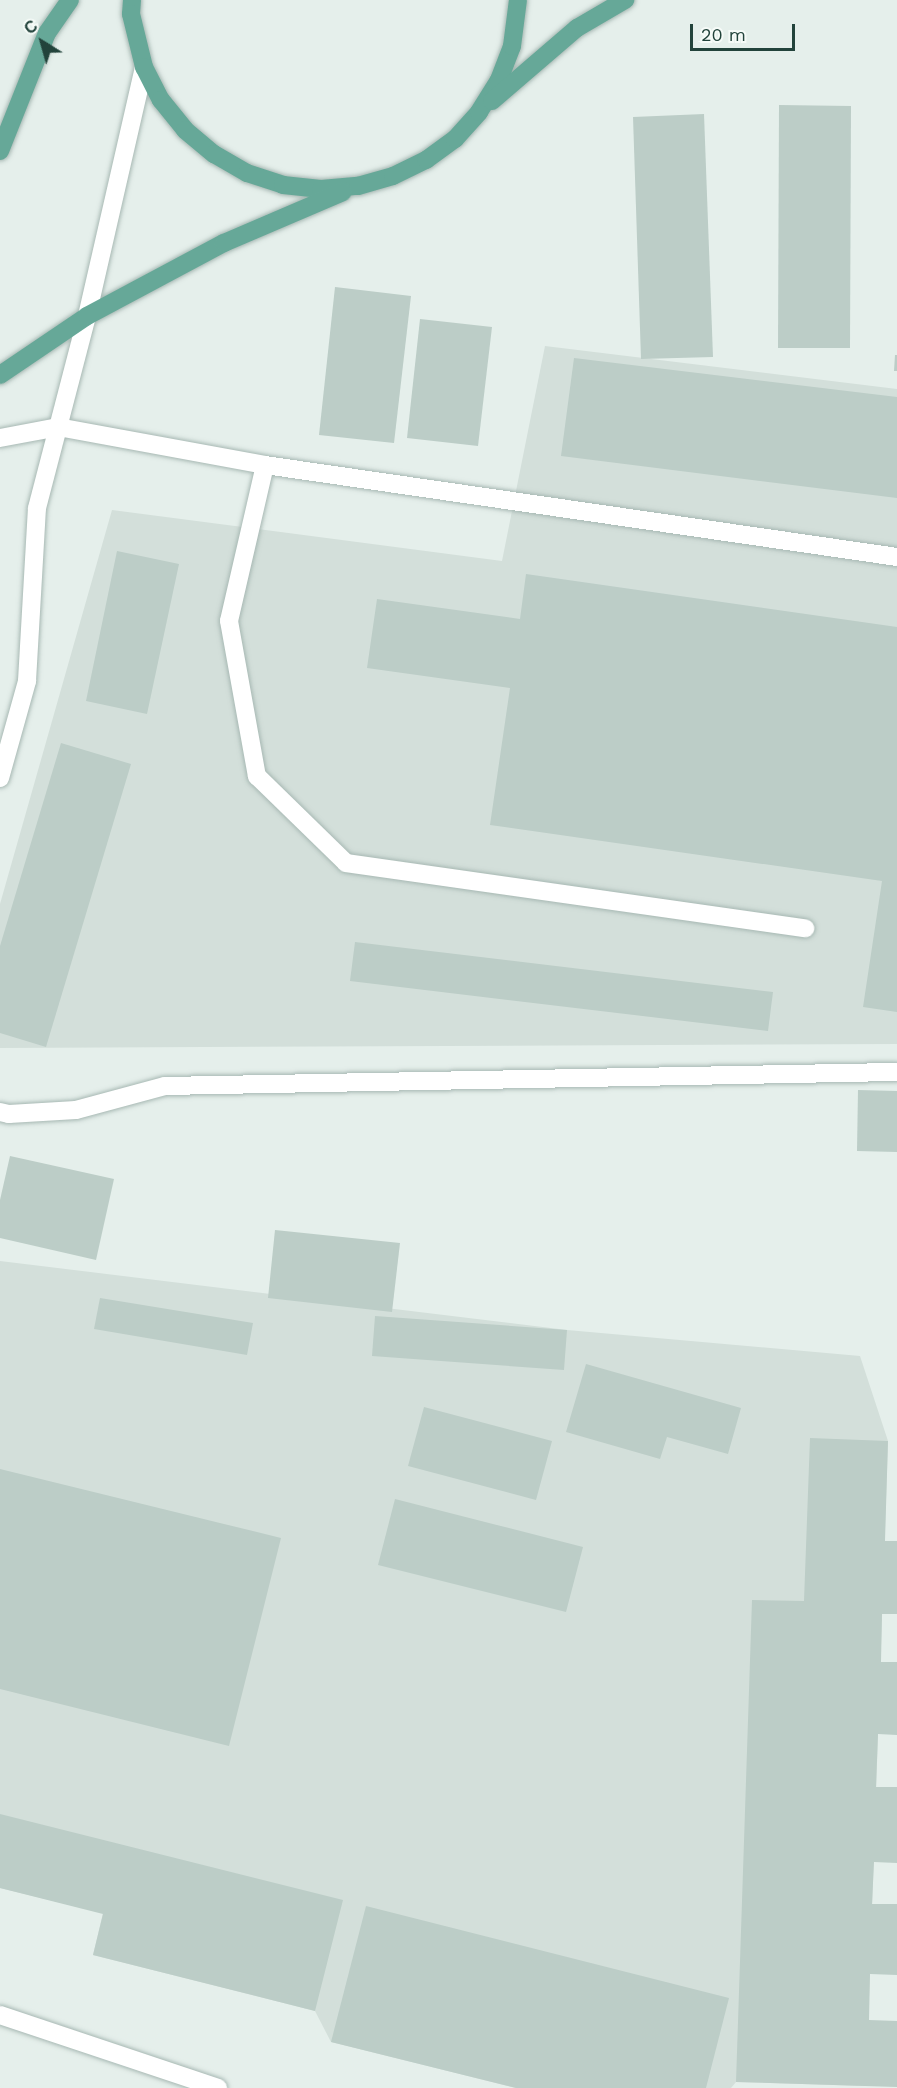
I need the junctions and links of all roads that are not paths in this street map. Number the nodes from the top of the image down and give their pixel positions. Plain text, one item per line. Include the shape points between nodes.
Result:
1 (70, 0) edge
2 (132, 0) edge
3 (518, 0) edge
4 (625, 0) edge
5 (144, 67) junction
6 (479, 112) junction
7 (0, 151) edge
8 (358, 186) junction
9 (87, 316) junction
10 (0, 375) edge
11 (58, 427) junction
12 (0, 438) edge
13 (265, 465) junction
14 (897, 557) edge
15 (0, 778) edge
16 (805, 928) dead end
17 (897, 1072) edge
18 (0, 1112) edge
19 (0, 2015) edge
20 (219, 2088) edge

1 - 7 main road via 47,33
2 - 5 main road via 131,14
3 - 6 main road via 512,46 499,80
4 - 6 main road via 577,28
5 - 8 main road via 161,100 185,130 214,154 247,173 283,184 321,189
5 - 9 street
6 - 8 main road via 455,139 426,160 393,176
8 - 9 main road via 224,243
9 - 10 main road
9 - 11 street
11 - 12 street
11 - 13 street
11 - 15 street via 37,508 27,681
13 - 14 street
13 - 16 street via 229,621 257,776 346,863
17 - 18 street via 165,1086 76,1110
19 - 20 street

